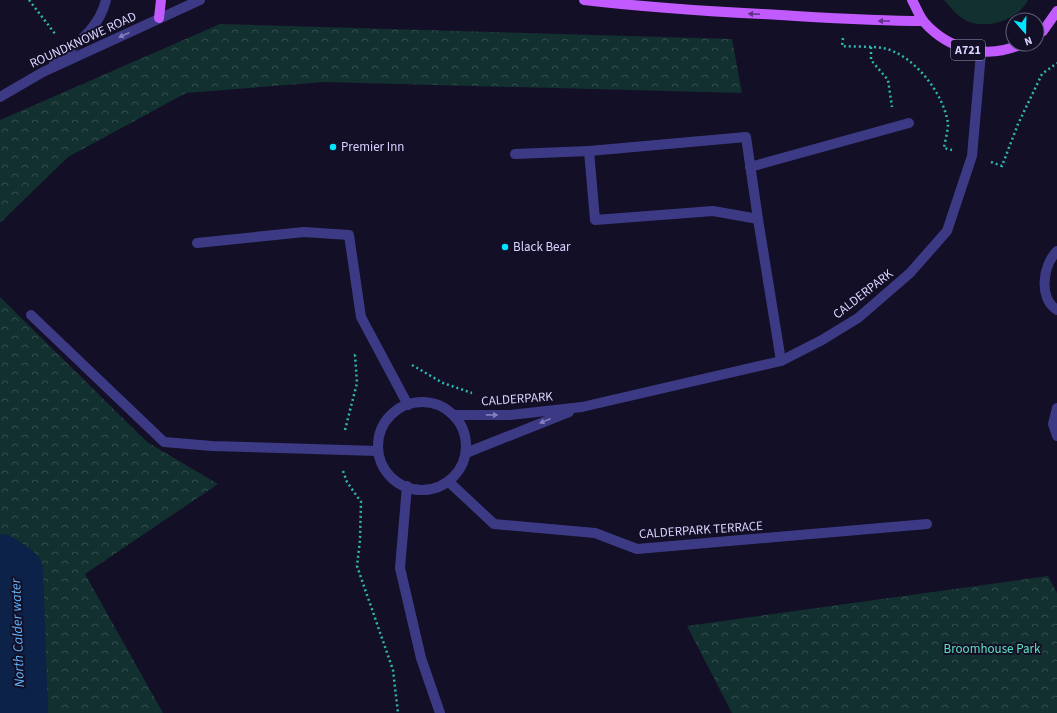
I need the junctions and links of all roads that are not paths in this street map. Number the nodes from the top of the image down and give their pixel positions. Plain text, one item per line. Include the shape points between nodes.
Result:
1 (106, 0) edge
2 (161, 0) edge
3 (200, 0) edge
4 (584, 0) edge
5 (912, 0) edge
6 (1055, 16) edge
7 (159, 18) junction
8 (923, 21) junction
9 (1045, 27) edge
10 (1005, 50) edge
11 (981, 53) junction
12 (43, 72) junction
13 (0, 97) edge
14 (909, 124) dead end
15 (589, 150) junction
16 (515, 154) dead end
17 (750, 167) junction
18 (758, 219) junction
19 (197, 243) dead end
20 (1057, 251) edge
21 (1057, 310) edge
22 (31, 315) dead end
23 (781, 361) junction
24 (408, 405) junction
25 (582, 407) junction
26 (1057, 408) edge
27 (453, 415) junction
28 (1057, 436) edge
29 (378, 451) junction
30 (466, 453) junction
31 (449, 482) junction
32 (406, 486) junction
33 (928, 524) dead end
34 (440, 713) edge

1 - 12 street via 103,11 85,38
2 - 7 main road
3 - 7 street, ROUNDKNOWE ROAD
8 -> 4 main road via 844,19 624,5
5 - 8 main road, A721
6 - 9 main road
7 -> 12 street, ROUNDKNOWE ROAD
8 - 11 main road, A721 via 942,39 964,50
10 - 11 main road, A721
11 - 23 street, CALDERPARK via 972,156 947,231 910,273 858,318
12 - 13 street, ROUNDKNOWE ROAD
14 - 17 street
15 - 16 street
15 - 17 street via 746,137
15 - 18 street via 595,220 713,211
17 - 18 street
18 - 23 street
19 - 24 street via 304,232 349,235 360,317
20 - 21 street via 1052,255 1045,272 1046,294
22 - 29 street via 164,442
23 - 25 street, CALDERPARK
24 - 27 street via 415,402 430,403 441,406
24 - 29 street via 390,416 382,428
27 -> 25 street, CALDERPARK via 510,415
25 -> 30 street, CALDERPARK
26 - 28 street via 1054,424
27 - 30 street via 464,431
29 - 32 street via 384,469 395,481
30 - 31 street via 461,468
31 - 32 street via 435,489 413,489
31 - 33 street, CALDERPARK TERRACE via 494,524 595,533 637,549
32 - 34 street via 400,568 421,658

